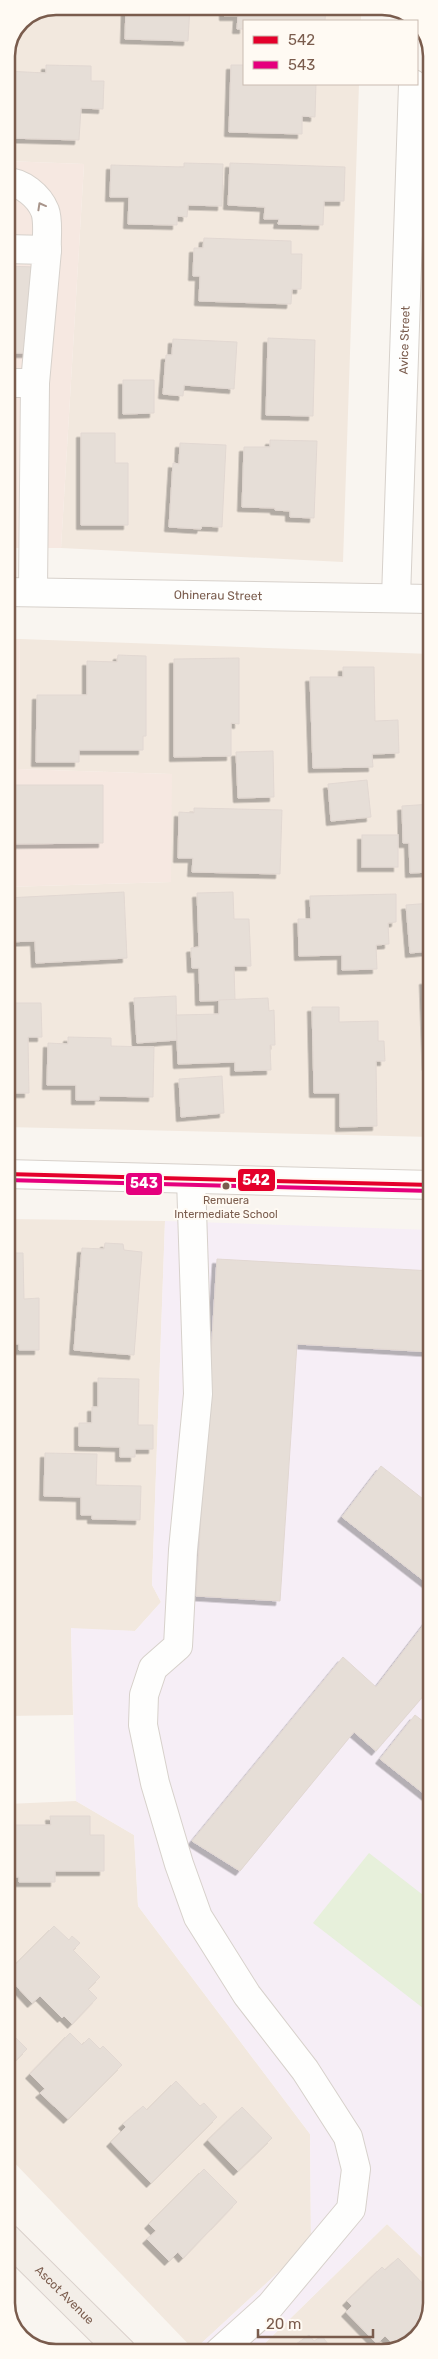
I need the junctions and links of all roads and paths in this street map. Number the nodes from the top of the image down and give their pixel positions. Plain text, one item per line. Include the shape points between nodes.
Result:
1 (413, 85) edge
2 (15, 183) edge
3 (15, 249) edge
4 (47, 250) junction
5 (15, 383) edge
6 (35, 383) junction
7 (20, 592) edge
8 (396, 598) junction
9 (423, 599) edge
10 (15, 1174) edge
11 (191, 1179) junction
12 (423, 1185) edge
13 (15, 2246) edge
14 (114, 2344) edge
15 (228, 2344) edge

1 - 8 street, Avice Street
4 -> 2 street via 45,211 32,193
3 - 4 street
4 - 6 street
5 - 6 street
6 - 7 street
7 - 8 street, Ohinerau Street
8 - 9 street, Ohinerau Street
10 - 11 street
11 - 12 street
11 - 15 street via 198,1394 183,1550 178,1646 153,1668 144,1695 143,1725 155,1783 198,1917 247,1995 306,2070 340,2124 348,2137 356,2169 351,2209 270,2306
13 - 14 main road, Ascot Avenue

